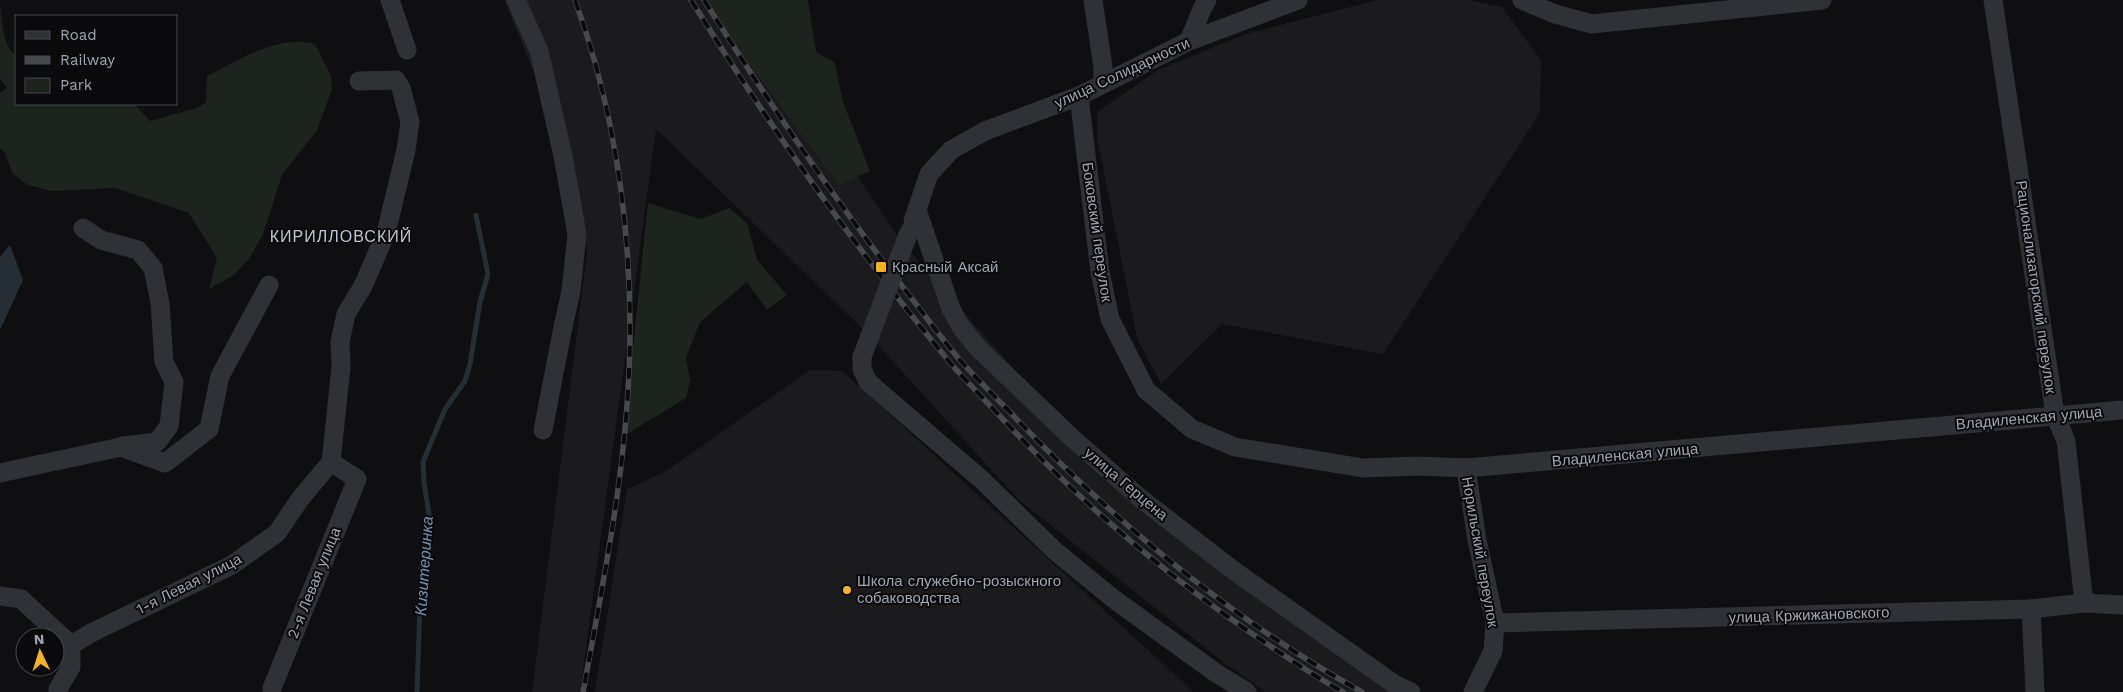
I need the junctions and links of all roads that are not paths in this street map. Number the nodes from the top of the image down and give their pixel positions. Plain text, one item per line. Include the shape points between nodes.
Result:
1 (390, 0) edge
2 (516, 0) edge
3 (1093, 0) edge
4 (1207, 0) edge
5 (1298, 0) edge
6 (1522, 0) edge
7 (1822, 0) edge
8 (1993, 0) edge
9 (1189, 41) junction
10 (407, 50) dead end
11 (359, 81) dead end
12 (1103, 83) junction
13 (1080, 96) junction
14 (917, 210) junction
15 (83, 228) dead end
16 (269, 285) dead end
17 (1146, 390) joint
18 (2123, 410) edge
19 (2056, 415) junction
20 (543, 430) dead end
21 (121, 447) junction
22 (331, 462) junction
23 (1466, 468) junction
24 (0, 473) edge
25 (0, 596) edge
26 (2084, 603) junction
27 (2123, 605) edge
28 (2031, 609) junction
29 (1495, 623) junction
30 (72, 644) junction
31 (272, 688) dead end
32 (58, 692) edge
33 (1247, 692) edge
34 (1410, 692) edge
35 (1474, 692) edge
36 (2035, 692) edge

1 - 10 street
2 - 20 street via 539,51 577,234 572,291
3 - 12 street
4 - 9 street
5 - 9 street, улица Солидарности
6 - 7 street via 1555,14 1592,24
8 - 19 street, Рационализаторский переулок
9 - 12 street, улица Солидарности
11 - 22 street via 396,80 410,122 386,233 363,286 346,314 340,342 341,367
12 - 13 street, улица Солидарности
13 - 14 street, улица Солидарности via 985,131 951,150 929,174
13 - 17 street, Боковский переулок via 1100,272 1110,319
14 - 33 street, bridge via 862,357 862,368 868,382 982,480 1055,551 1115,600
14 - 34 street, улица Герцена via 951,309 961,328 978,348 1140,498 1241,576
15 - 21 street via 101,240 138,250 153,268 160,303 164,362 174,382 169,426 157,442
16 - 21 street via 220,376 209,429 165,463
17 - 23 street, Владиленская улица via 1192,428 1235,447 1363,468
18 - 19 street, Владиленская улица
19 - 23 street, Владиленская улица
19 - 26 street, Рационализаторский переулок via 2066,441
21 - 24 street
22 - 30 street, 1-я Левая улица via 277,533 232,565
22 - 31 street, 2-я Левая улица via 357,479
23 - 29 street, Норильский переулок
25 - 30 street via 21,599
26 - 27 street, улица Кржижановского
26 - 28 street, улица Кржижановского
28 - 29 street, улица Кржижановского
28 - 36 street
29 - 35 street, Норильский переулок via 1493,651
30 - 32 street via 71,667

